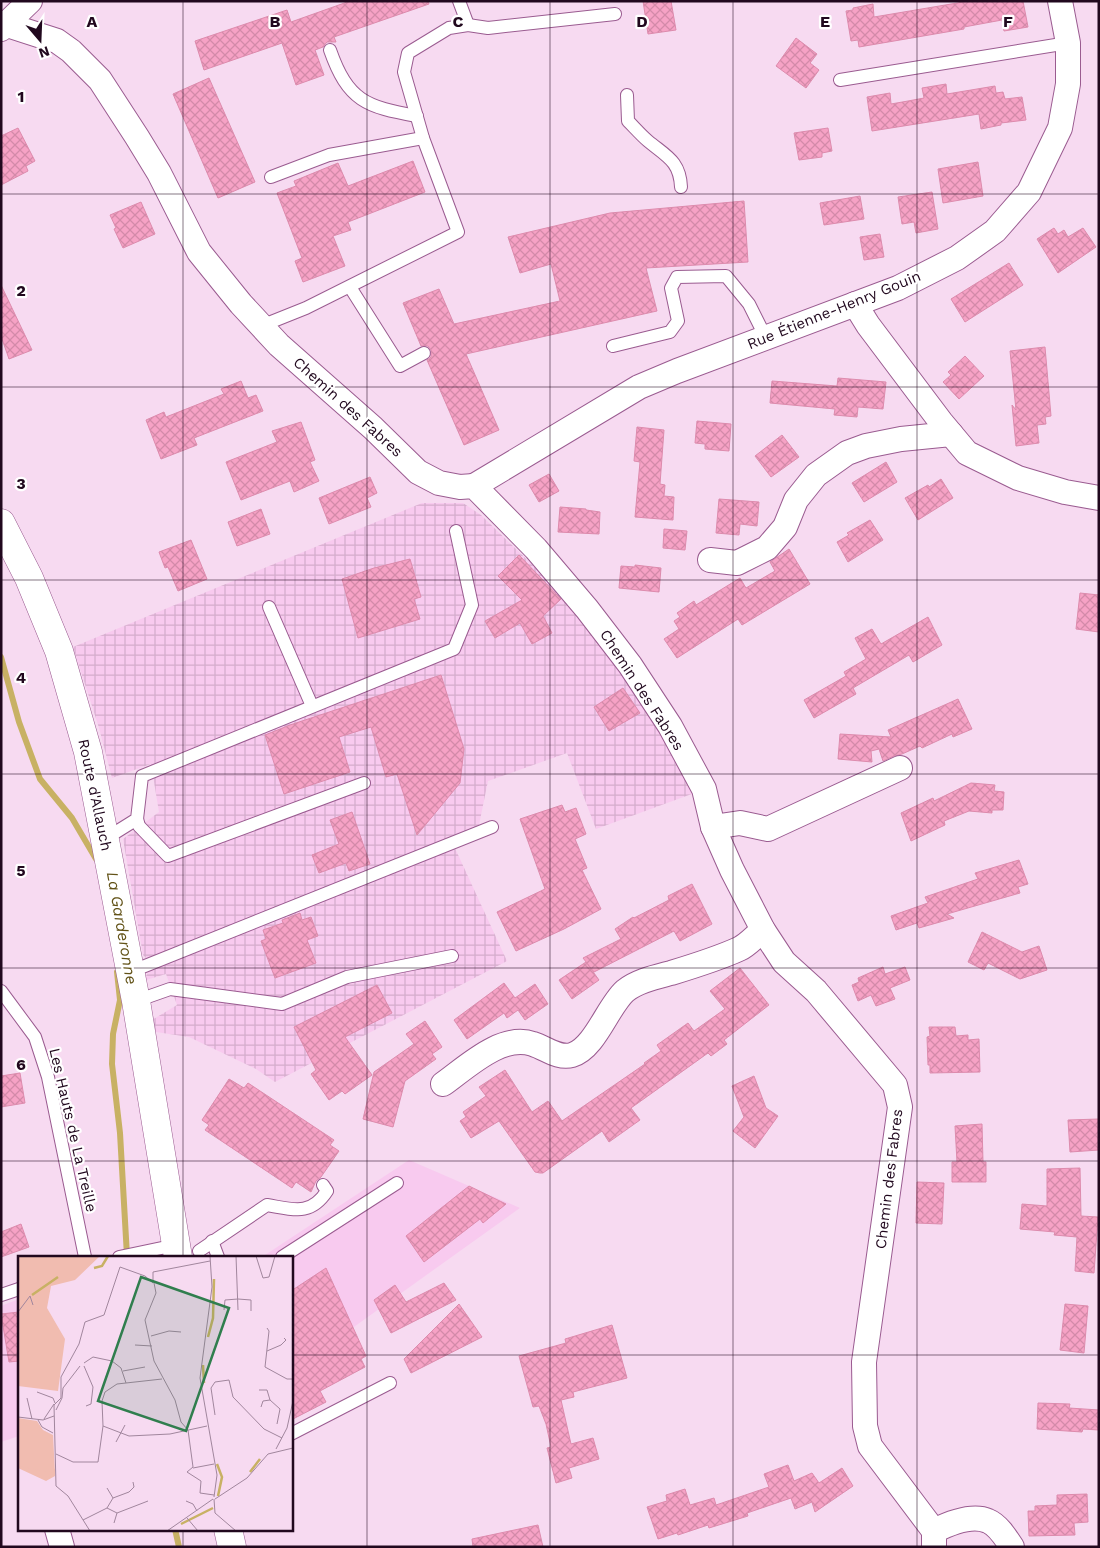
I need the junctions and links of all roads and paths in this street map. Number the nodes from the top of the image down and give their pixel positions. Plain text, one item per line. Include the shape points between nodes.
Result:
1 (30, 1) edge
2 (459, 1) edge
3 (1060, 1) edge
4 (615, 14) dead end
5 (468, 25) junction
6 (3, 26) edge
7 (1068, 43) junction
8 (330, 50) dead end
9 (840, 80) dead end
10 (627, 95) dead end
11 (417, 116) junction
12 (423, 138) junction
13 (271, 178) dead end
14 (681, 187) dead end
15 (350, 287) junction
16 (855, 304) junction
17 (261, 326) junction
18 (766, 338) junction
19 (613, 346) dead end
20 (424, 353) dead end
21 (951, 434) junction
22 (474, 486) junction
23 (1099, 498) edge
24 (1, 523) edge
25 (456, 531) dead end
26 (710, 560) dead end
27 (270, 607) dead end
28 (312, 706) junction
29 (900, 768) dead end
30 (364, 783) dead end
31 (137, 819) junction
32 (492, 827) dead end
33 (713, 827) junction
34 (105, 839) junction
35 (763, 930) junction
36 (452, 956) dead end
37 (130, 972) junction
38 (1, 991) edge
39 (136, 1001) junction
40 (443, 1084) dead end
41 (396, 1183) dead end
42 (323, 1185) dead end
43 (212, 1241) junction
44 (184, 1251) edge
45 (85, 1256) edge
46 (124, 1256) edge
47 (218, 1256) edge
48 (284, 1256) edge
49 (18, 1289) edge
50 (1, 1295) edge
51 (390, 1383) dead end
52 (292, 1433) edge
53 (57, 1530) edge
54 (228, 1530) edge
55 (934, 1539) edge
56 (62, 1547) edge
57 (232, 1547) edge
58 (1012, 1547) edge

1 - 6 street
2 - 5 lane
3 - 7 street, Rue Étienne-Henry Gouin
4 - 5 lane via 488,28
5 - 11 lane via 449,28 408,53 404,72
6 - 17 street, Chemin des Fabres via 57,41 100,80 159,173 199,252
7 - 9 lane
7 - 16 street, Rue Étienne-Henry Gouin via 1068,84 1060,128 1029,192 995,231 957,258 898,288
8 - 11 lane via 338,72 355,94 368,104
10 - 14 lane via 628,121 671,158 680,175
11 - 12 lane
12 - 13 lane via 329,155
12 - 15 lane via 458,232
15 - 17 lane
15 - 20 lane via 400,366
16 - 18 street, Rue Étienne-Henry Gouin
16 - 21 street
17 - 22 street, Chemin des Fabres via 418,472 439,483
18 - 19 lane via 750,304 726,276 677,277 671,288 678,321 670,332
18 - 22 street, Rue Étienne-Henry Gouin via 640,387
21 - 23 street via 967,452 1018,478
21 - 26 street via 902,438 846,453 816,475 796,500 785,527 767,548 737,563
22 - 33 street, Chemin des Fabres via 536,549 630,665 670,726 704,790
24 - 34 main road, Route d'Allauch via 29,578 58,651 88,752
25 - 28 lane via 472,606 454,649
27 - 28 lane
28 - 31 lane via 142,776
29 - 33 street via 768,829 740,823
30 - 31 lane via 168,856 139,826
31 - 34 lane
32 - 37 lane
33 - 35 street, Chemin des Fabres
34 - 37 main road, Route d'Allauch
35 - 40 street via 741,948 645,980 625,992 580,1051 560,1056 532,1043 514,1042 495,1047
35 - 55 street, Chemin des Fabres via 784,962 816,991 895,1085 900,1107 864,1362 865,1426 870,1446
36 - 39 lane via 347,977 282,1004 170,989
37 - 39 main road, Route d'Allauch
38 - 45 lane, Les Hauts de La Treille via 35,1037 48,1077
39 - 44 main road, Route d'Allauch
41 - 48 lane
42 - 43 lane via 327,1191 321,1201 302,1210 267,1205
43 - 44 lane
43 - 47 lane
44 - 46 lane
49 - 50 lane
51 - 52 lane
53 - 56 street
54 - 57 main road
55 - 58 street via 948,1524 974,1519 988,1521

